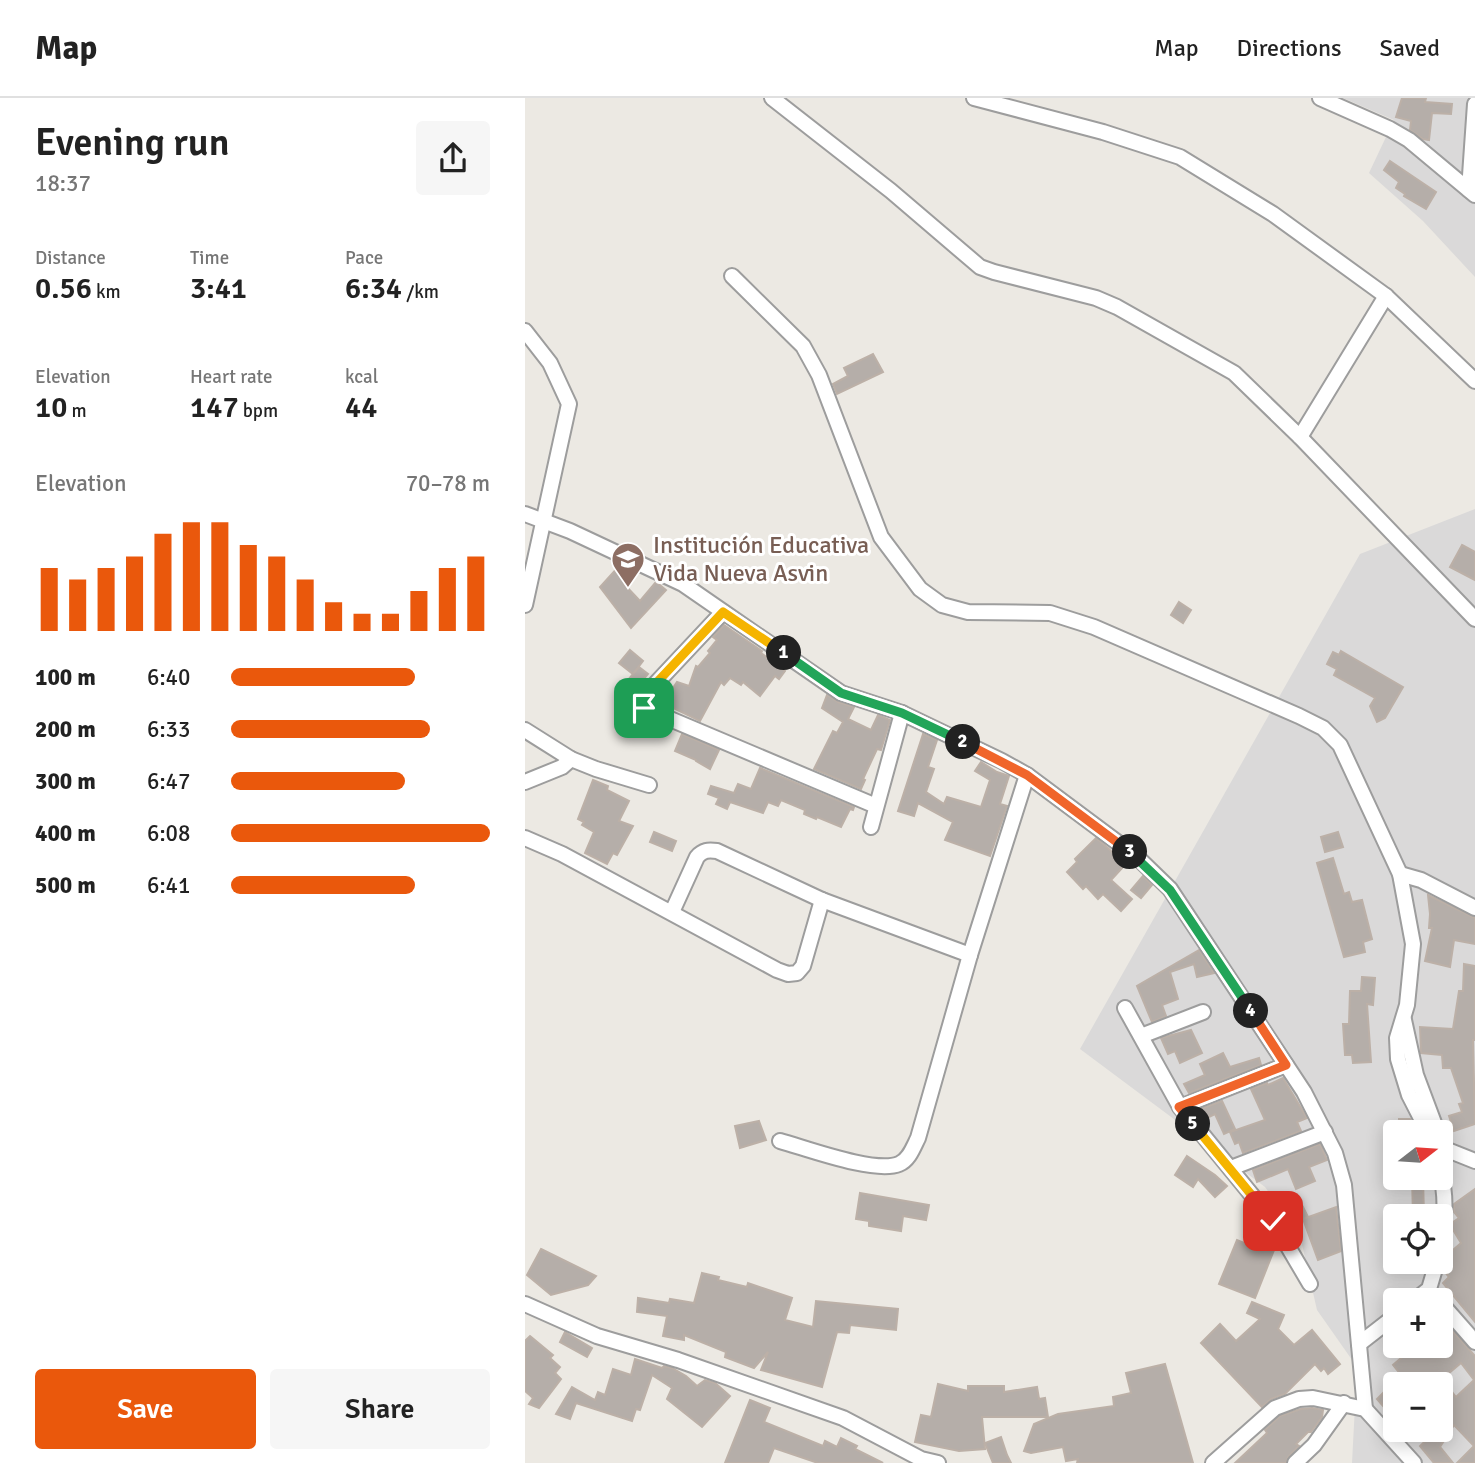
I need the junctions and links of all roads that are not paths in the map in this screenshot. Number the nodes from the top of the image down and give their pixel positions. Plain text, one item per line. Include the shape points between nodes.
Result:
1 (772, 98) edge
2 (974, 98) edge
3 (1320, 98) edge
4 (1475, 104) edge
5 (1472, 193) edge
6 (732, 276) dead end
7 (1385, 296) junction
8 (525, 331) edge
9 (1475, 380) edge
10 (1300, 437) junction
11 (525, 514) edge
12 (544, 522) junction
13 (525, 605) edge
14 (723, 612) junction
15 (1475, 619) edge
16 (902, 713) junction
17 (525, 730) edge
18 (571, 758) junction
19 (1027, 775) junction
20 (525, 782) edge
21 (649, 785) dead end
22 (876, 806) junction
23 (871, 827) dead end
24 (525, 838) edge
25 (1400, 874) junction
26 (821, 900) junction
27 (1475, 908) edge
28 (672, 912) junction
29 (970, 955) junction
30 (1125, 1008) dead end
31 (1203, 1012) dead end
32 (1403, 1020) junction
33 (1142, 1036) junction
34 (1286, 1065) junction
35 (1179, 1107) junction
36 (1421, 1120) edge
37 (1433, 1120) edge
38 (1325, 1132) junction
39 (780, 1141) dead end
40 (1453, 1152) edge
41 (1475, 1161) edge
42 (1231, 1168) junction
43 (1310, 1284) dead end
44 (525, 1304) edge
45 (1453, 1317) edge
46 (1383, 1325) edge
47 (1475, 1342) edge
48 (1359, 1344) junction
49 (1344, 1403) junction
50 (1365, 1409) junction
51 (939, 1463) edge
52 (1213, 1463) edge
53 (1295, 1463) edge
54 (1414, 1463) edge

1 - 10 street via 980,267 1117,307 1234,373
2 - 7 street via 1180,157 1273,214
3 - 5 street via 1409,140
4 - 5 street
6 - 25 street via 803,346 819,375 881,537 920,589 943,605 968,612 1050,613 1094,627 1323,728 1341,745
7 - 9 street
7 - 10 street
8 - 12 street via 550,363 569,404
10 - 15 street
11 - 12 street
12 - 13 street
12 - 14 street via 684,584
14 - 16 street via 841,693
14 - 22 street via 646,694 644,708
16 - 19 street
16 - 22 street
17 - 18 street
18 - 20 street via 562,767
18 - 21 street
19 - 29 street
19 - 34 street via 1137,857 1170,890
22 - 23 street
24 - 28 street
25 - 27 street
25 - 32 street via 1413,944
26 - 28 street via 709,850 697,857
26 - 28 street via 803,967 788,974
26 - 29 street
29 - 39 street via 918,1138 908,1157 898,1165 864,1165
30 - 33 street
31 - 33 street
32 - 36 street via 1397,1038 1398,1059
32 - 37 street
33 - 35 street
34 - 35 street
34 - 38 street
35 - 42 street
38 - 42 street
38 - 48 street via 1344,1185
40 - 41 street
42 - 43 street via 1273,1221
44 - 51 street via 597,1336 843,1418
45 - 47 street
46 - 48 street
48 - 50 street
49 - 50 street
49 - 52 street via 1299,1399 1275,1408
49 - 53 street
50 - 54 street

